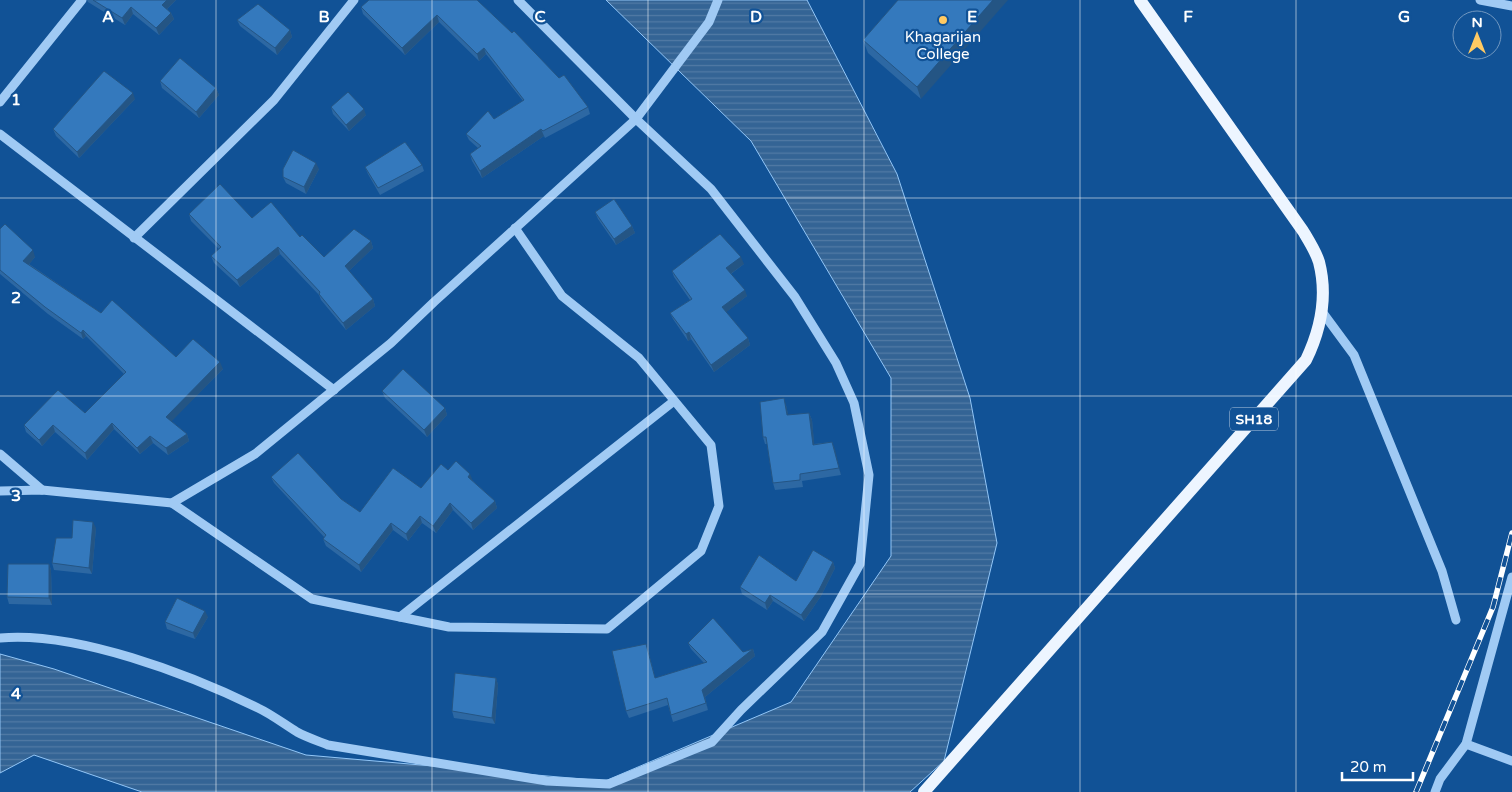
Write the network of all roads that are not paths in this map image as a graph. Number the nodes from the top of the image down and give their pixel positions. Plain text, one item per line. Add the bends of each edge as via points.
1 (82, 0) edge
2 (354, 0) edge
3 (518, 0) edge
4 (718, 0) edge
5 (1140, 0) edge
6 (1480, 0) edge
7 (1512, 6) edge
8 (0, 102) edge
9 (636, 119) junction
10 (0, 134) edge
11 (515, 228) junction
12 (134, 238) junction
13 (1323, 313) junction
14 (334, 390) junction
15 (674, 401) junction
16 (0, 454) edge
17 (42, 490) junction
18 (0, 491) edge
19 (172, 503) junction
20 (1512, 577) edge
21 (400, 617) junction
22 (1456, 620) dead end
23 (0, 638) edge
24 (1466, 744) junction
25 (1512, 761) edge
26 (924, 792) edge
27 (1435, 792) edge

1 - 8 street
2 - 12 street via 274,100
3 - 9 street
4 - 9 street via 709,22
5 - 13 main road, SH18 via 1304,231 1319,261
6 - 7 street
9 - 11 street
9 - 23 street via 711,189 795,297 836,363 854,403 869,475 860,564 822,632 712,742 609,784 547,781 328,745 298,733 259,708 164,668 78,643 16,636
10 - 12 street
11 - 14 street via 391,343
11 - 15 street via 562,296 639,358
12 - 14 street
13 - 22 street via 1354,355 1442,571
13 - 26 main road, SH18 via 1306,360
14 - 19 street via 255,454
15 - 21 street
15 - 21 street via 711,445 719,506 701,551 607,629 449,627
16 - 17 street
17 - 18 street
17 - 19 street
19 - 21 street via 312,599
20 - 24 street
24 - 25 street
24 - 27 street via 1440,779

